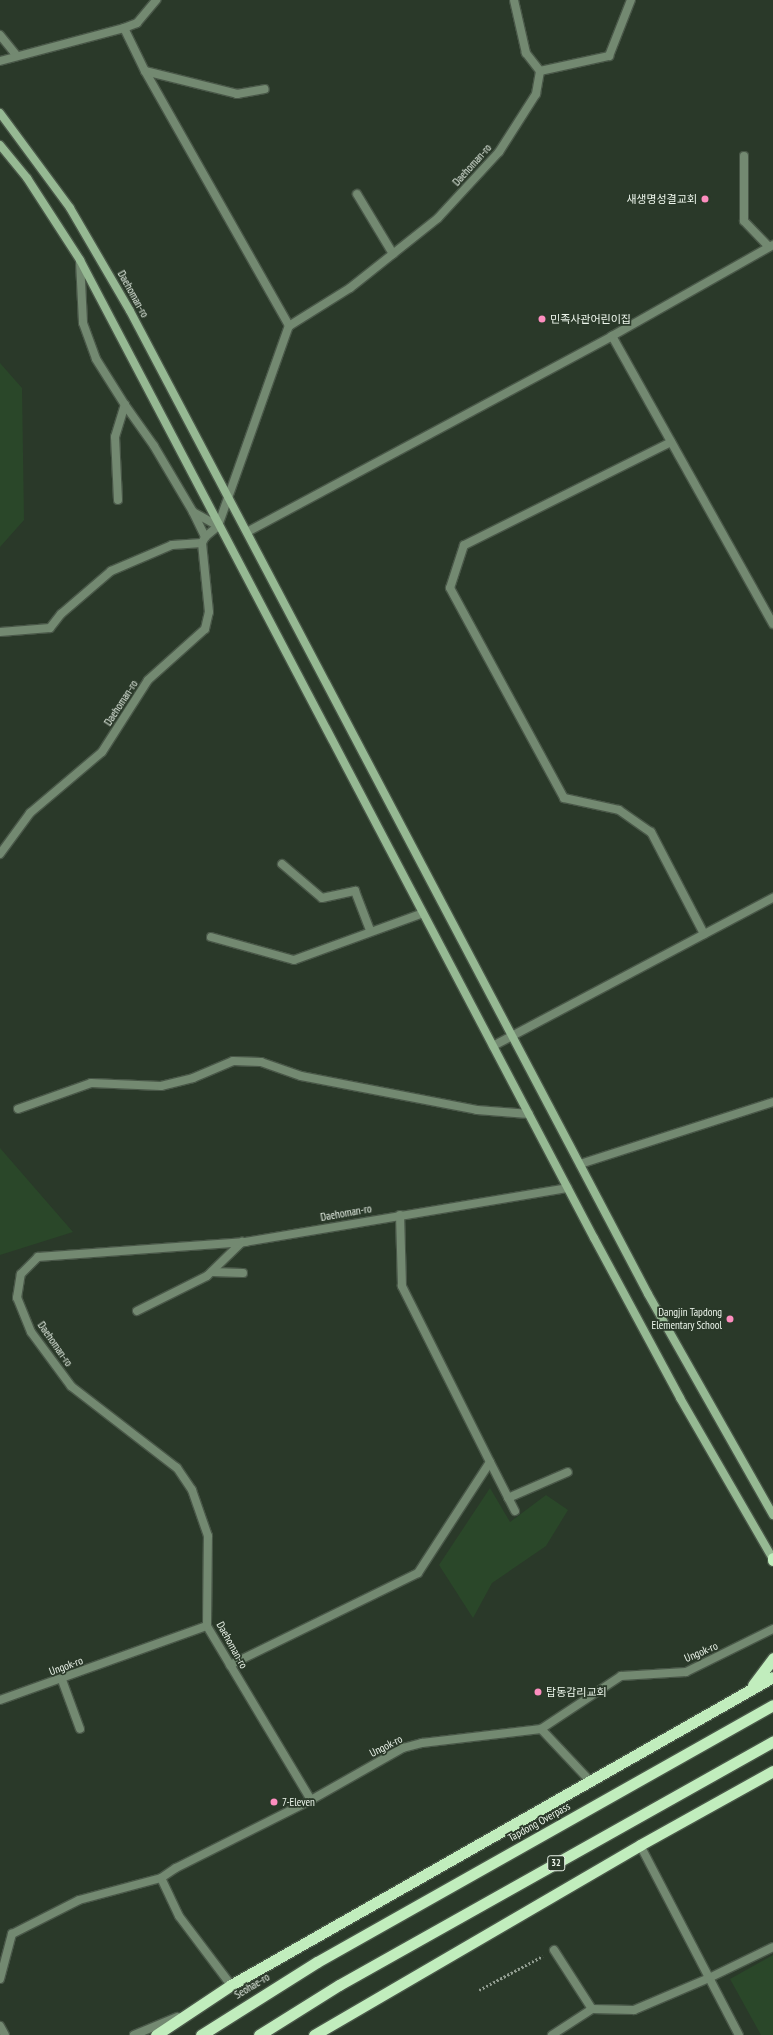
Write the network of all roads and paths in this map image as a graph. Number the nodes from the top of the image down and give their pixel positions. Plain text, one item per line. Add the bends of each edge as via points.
1 (156, 0) edge
2 (514, 0) edge
3 (631, 0) edge
4 (124, 28) junction
5 (0, 35) edge
6 (18, 56) junction
7 (0, 61) edge
8 (145, 71) junction
9 (540, 71) junction
10 (265, 89) dead end
11 (0, 113) edge
12 (0, 145) edge
13 (744, 156) dead end
14 (357, 194) dead end
15 (771, 246) edge
16 (393, 254) junction
17 (80, 260) junction
18 (289, 326) junction
19 (612, 336) junction
20 (125, 405) junction
21 (671, 442) junction
22 (229, 498) junction
23 (118, 500) dead end
24 (193, 512) junction
25 (218, 526) junction
26 (247, 532) junction
27 (203, 540) junction
28 (773, 624) edge
29 (0, 632) edge
30 (0, 854) edge
31 (282, 864) dead end
32 (773, 898) edge
33 (423, 913) junction
34 (370, 930) junction
35 (704, 934) junction
36 (211, 937) dead end
37 (512, 1036) junction
38 (493, 1046) junction
39 (773, 1102) edge
40 (18, 1109) dead end
41 (529, 1114) junction
42 (580, 1164) junction
43 (568, 1188) junction
44 (400, 1215) junction
45 (242, 1242) junction
46 (212, 1272) junction
47 (243, 1273) dead end
48 (137, 1311) dead end
49 (490, 1462) junction
50 (568, 1472) dead end
51 (508, 1498) junction
52 (515, 1511) dead end
53 (773, 1515) edge
54 (773, 1559) edge
55 (207, 1626) junction
56 (773, 1629) edge
57 (773, 1658) edge
58 (230, 1665) junction
59 (773, 1678) edge
60 (62, 1680) junction
61 (0, 1700) edge
62 (732, 1702) junction
63 (773, 1705) edge
64 (541, 1729) junction
65 (80, 1730) dead end
66 (773, 1741) edge
67 (773, 1771) edge
68 (590, 1781) junction
69 (311, 1800) junction
70 (640, 1845) junction
71 (161, 1878) junction
72 (773, 1947) edge
73 (554, 1950) joint
74 (317, 1962) joint
75 (709, 1978) junction
76 (0, 1979) edge
77 (231, 1985) junction
78 (479, 1990) dead end
79 (196, 2008) junction
80 (592, 2009) junction
81 (0, 2026) edge
82 (5, 2035) edge
83 (134, 2035) edge
84 (156, 2035) edge
85 (201, 2035) edge
86 (259, 2035) edge
87 (314, 2035) edge
88 (552, 2035) edge
89 (739, 2035) edge

1 - 4 street via 137,23
2 - 9 street via 526,53
3 - 9 street via 609,56
4 - 6 street
4 - 8 street
5 - 6 street
6 - 7 street
8 - 10 street via 237,94
8 - 18 street
9 - 16 street, Daehoman-ro via 536,94 499,152 438,218
11 - 22 main road, Daehoman-ro via 70,208 130,311
12 - 17 main road via 27,178
13 - 15 street via 744,221
14 - 16 street
15 - 19 street
16 - 18 street, Daehoman-ro via 350,288
17 - 20 street via 83,323 96,359
17 - 25 main road
18 - 22 street
19 - 21 street
19 - 26 street
20 - 23 street via 115,437
20 - 24 street via 154,446
21 - 28 street
21 - 35 street via 464,545 450,588 564,798 619,810 651,832
22 - 25 street
22 - 26 main road, Daehoman-ro
24 - 25 street
24 - 27 street, Daehoman-ro
25 - 27 street
25 - 33 main road
26 - 37 main road, Daehoman-ro
27 - 29 street via 172,545 111,571 61,614 50,628
27 - 30 street, Daehoman-ro via 209,612 206,629 148,680 102,752 30,813
31 - 34 street via 322,898 355,890
32 - 35 street
33 - 34 street
33 - 38 main road
34 - 36 street via 294,960
35 - 37 street
37 - 38 street
37 - 42 main road, Daehoman-ro
38 - 41 main road
39 - 42 street
40 - 41 street via 91,1083 161,1086 192,1078 233,1061 261,1062 301,1076 476,1110
41 - 43 main road
42 - 53 main road, Daehoman-ro via 648,1294
43 - 44 street, Daehoman-ro
43 - 54 main road via 680,1398
44 - 45 street, Daehoman-ro
44 - 49 street via 402,1286
45 - 46 street
45 - 55 street, Daehoman-ro via 38,1257 21,1274 17,1298 31,1332 71,1386 177,1468 192,1490 208,1536
46 - 47 street
46 - 48 street
49 - 51 street
49 - 58 street via 418,1573
50 - 51 street
51 - 52 street
55 - 58 street, Daehoman-ro
55 - 60 street, Ungok-ro
56 - 64 street, Ungok-ro via 686,1672 621,1676
57 - 62 highway via 761,1677
58 - 69 street, Daehoman-ro
59 - 62 highway
60 - 61 street, Ungok-ro
60 - 65 street
62 - 68 highway
63 - 74 highway, Tapdong Overpass
64 - 68 street
64 - 69 street, Ungok-ro via 422,1743 403,1748
66 - 86 highway, 32 via 339,1985
67 - 70 highway
68 - 77 highway
69 - 71 street, Ungok-ro
70 - 75 street
70 - 87 highway
71 - 76 street, Ungok-ro via 79,1900 12,1934
71 - 77 street via 179,1916
72 - 75 street
73 - 78 path
73 - 80 street
74 - 85 highway, Seohae-ro
75 - 80 street via 634,2010
75 - 89 street
77 - 79 highway
79 - 83 street
79 - 84 highway
80 - 88 street
81 - 82 street

